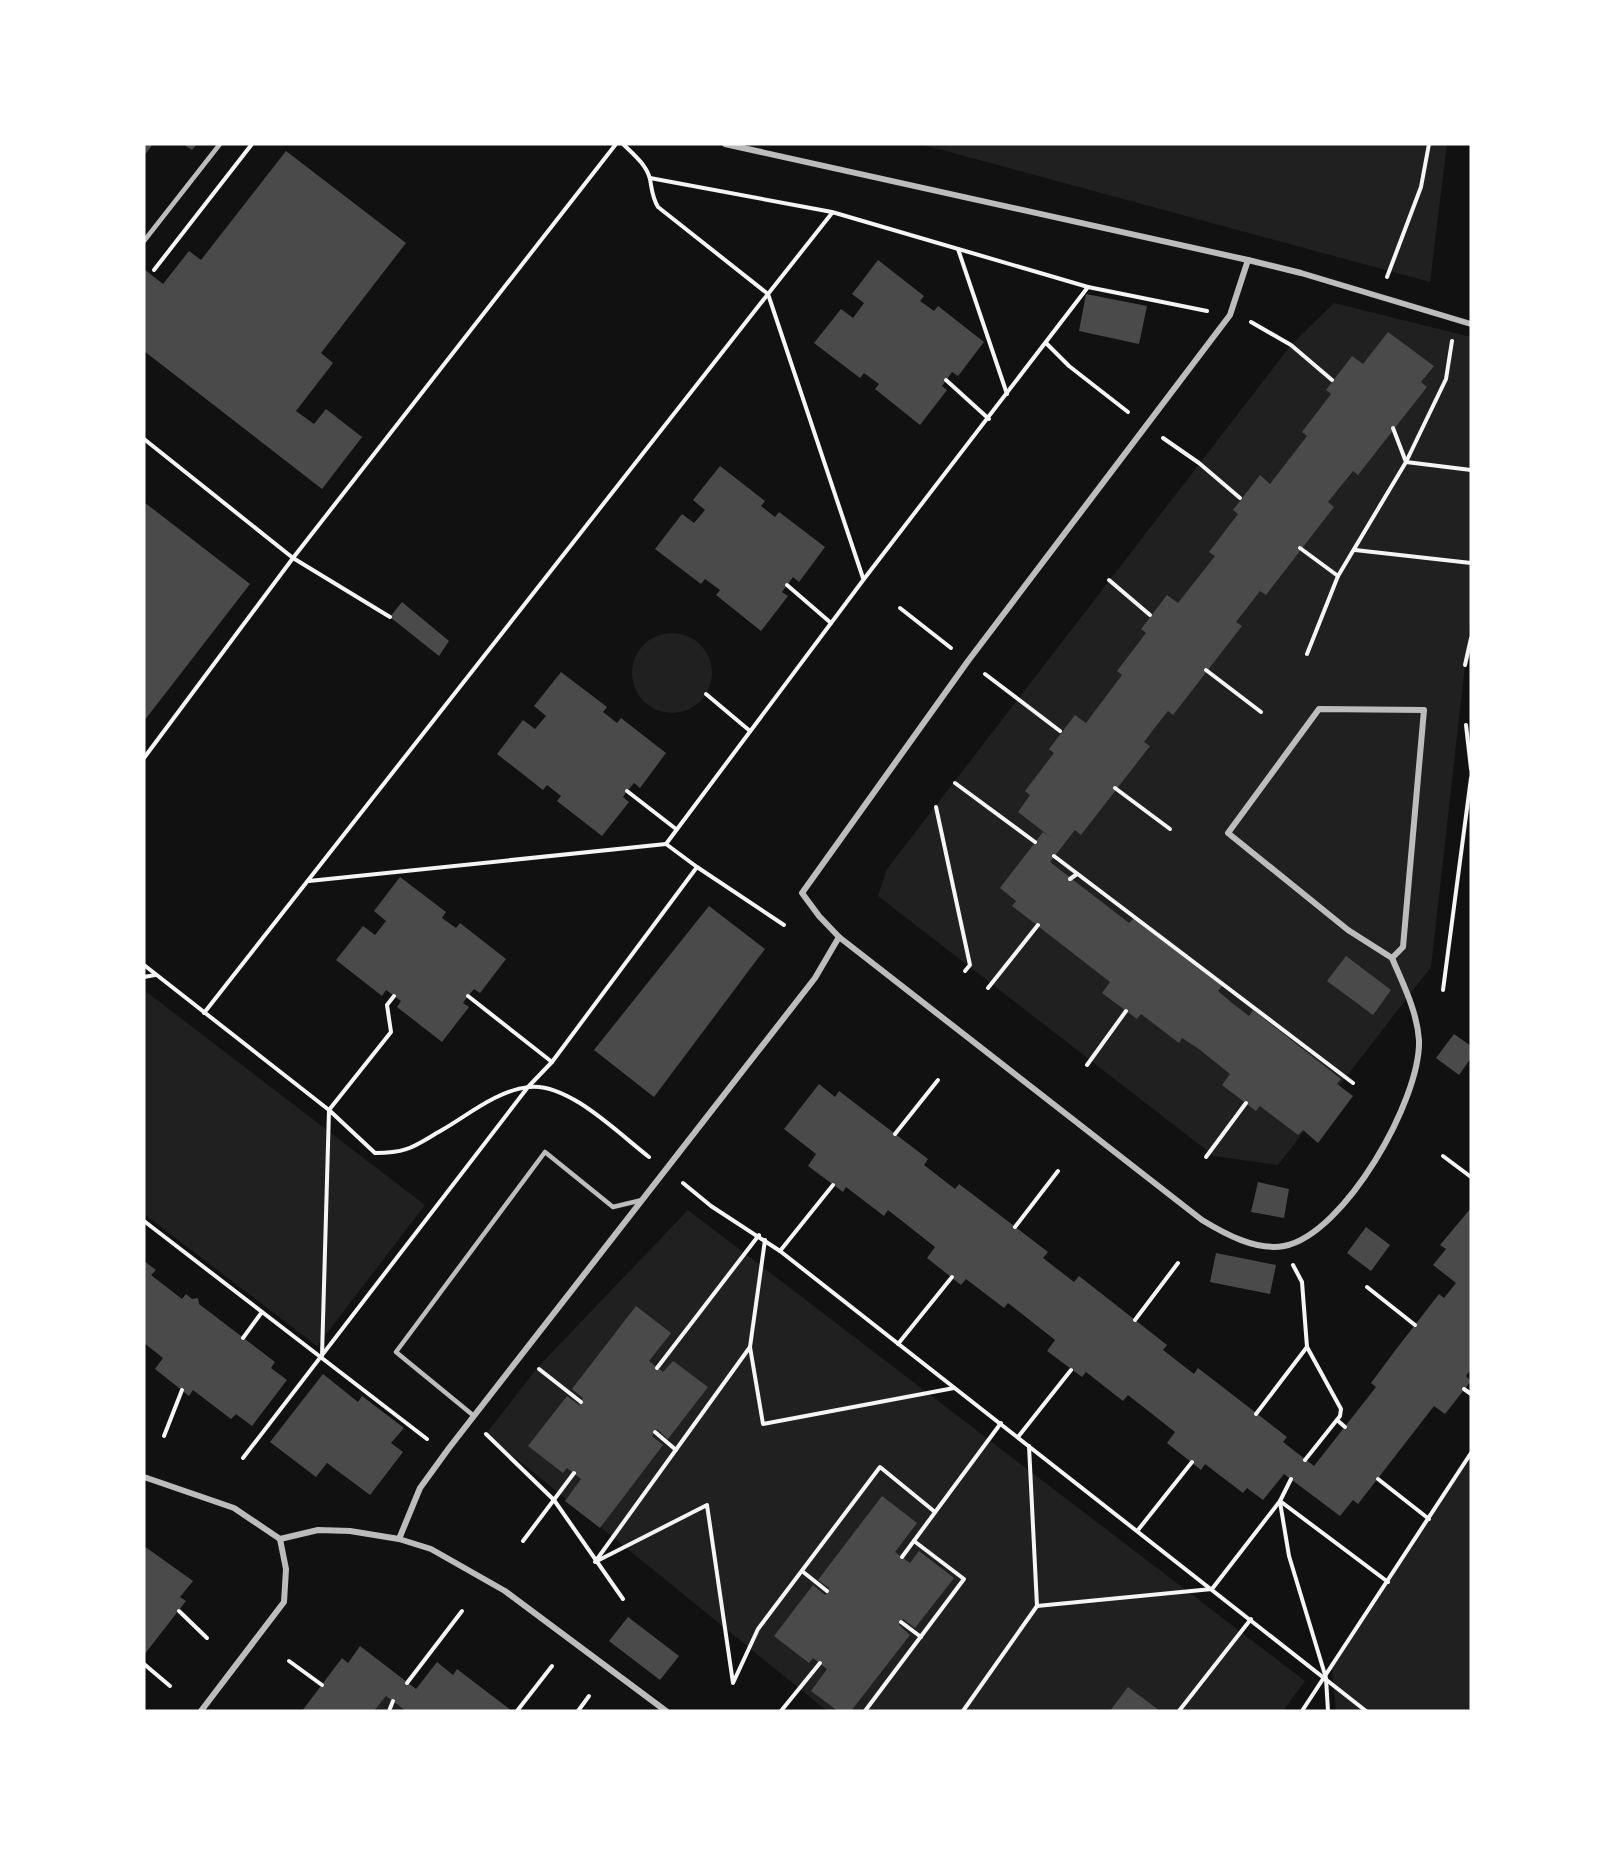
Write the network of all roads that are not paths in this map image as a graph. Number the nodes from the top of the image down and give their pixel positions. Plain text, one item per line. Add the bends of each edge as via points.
1 (219, 144) edge
2 (725, 144) edge
3 (144, 241) edge
4 (1248, 260) junction
5 (1471, 324) edge
6 (839, 937) junction
7 (1392, 958) junction
8 (642, 1200) junction
9 (474, 1416) junction
10 (144, 1477) edge
11 (280, 1539) junction
12 (399, 1539) junction
13 (201, 1711) edge
14 (666, 1711) edge

1 - 3 lane
2 - 4 street
4 - 5 street
4 - 6 street via 1230,315 968,661 802,893
6 - 7 street via 1202,1220 1240,1240 1284,1246 1327,1220 1352,1193 1380,1154 1402,1111 1414,1078 1419,1041 1414,1010
6 - 8 street via 815,978
7 - 7 street via 1403,947 1424,710 1319,709 1228,833 1348,930
8 - 9 street
8 - 9 lane via 613,1207 545,1152 396,1352
9 - 12 street via 420,1488
10 - 11 street via 234,1508
11 - 12 street via 329,1530
11 - 13 street via 286,1569 284,1602
12 - 14 street via 431,1549 505,1592

